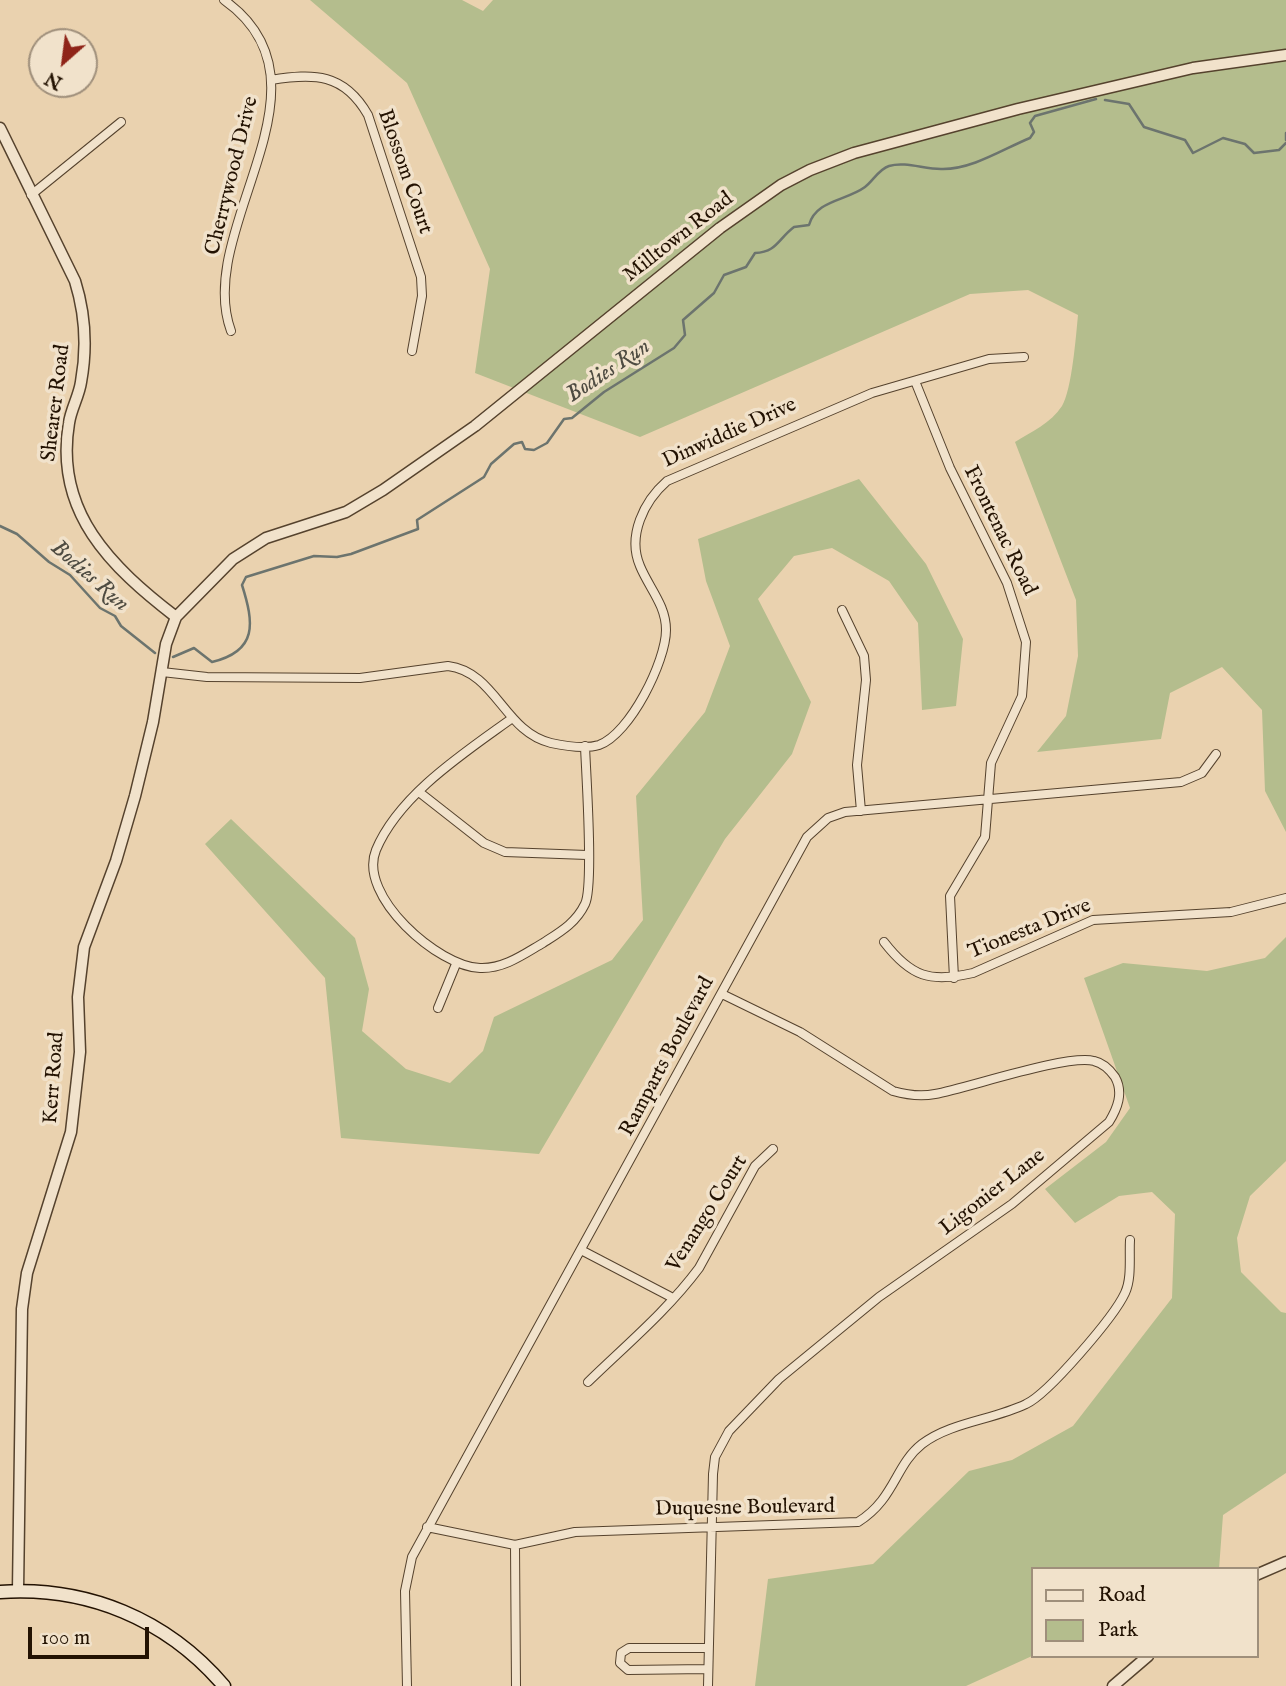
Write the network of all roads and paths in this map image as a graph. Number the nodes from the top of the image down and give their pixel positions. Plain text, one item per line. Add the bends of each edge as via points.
1 (224, 0) edge
2 (1286, 55) edge
3 (271, 80) junction
4 (121, 122) dead end
5 (0, 128) edge
6 (31, 195) junction
7 (231, 331) dead end
8 (412, 351) dead end
9 (1024, 357) dead end
10 (915, 381) junction
11 (842, 610) dead end
12 (176, 617) junction
13 (162, 672) junction
14 (511, 719) junction
15 (585, 746) junction
16 (1216, 754) dead end
17 (419, 792) junction
18 (986, 799) junction
19 (861, 811) junction
20 (587, 855) junction
21 (1286, 898) edge
22 (884, 942) dead end
23 (456, 964) junction
24 (954, 978) junction
25 (722, 993) junction
26 (438, 1008) dead end
27 (773, 1149) dead end
28 (1129, 1240) dead end
29 (581, 1250) junction
30 (673, 1298) junction
31 (588, 1382) dead end
32 (428, 1527) junction
33 (712, 1529) junction
34 (515, 1545) junction
35 (1286, 1562) edge
36 (1258, 1574) edge
37 (18, 1590) junction
38 (0, 1592) edge
39 (707, 1648) junction
40 (1146, 1658) edge
41 (707, 1669) junction
42 (224, 1686) edge
43 (407, 1686) edge
44 (516, 1686) edge
45 (708, 1686) edge
46 (1113, 1686) edge

1 - 3 street, Cherrywood Drive via 258,40
2 - 12 street, Milltown Road via 1193,68 1018,109 854,153 795,177 720,228 475,426 346,512 266,538 233,559
3 - 7 street, Cherrywood Drive via 268,122 225,289 224,312
3 - 8 street, Blossom Court via 306,75 336,82 358,99 368,115 421,277
4 - 6 street
5 - 6 street, Shearer Road
6 - 12 street, Shearer Road via 82,302 81,384 67,439 68,475 77,511 124,574
9 - 10 street, Dinwiddie Drive via 989,359
10 - 15 street, Dinwiddie Drive via 825,410 667,481 653,492 638,525 636,543 639,565 662,607 665,646 619,733 597,746
10 - 18 street, Frontenac Road via 950,468 1007,583 1026,642 1022,696 990,763
11 - 19 street via 864,656 866,680 857,765
12 - 13 street, Kerr Road
13 - 14 street, Dinwiddie Drive via 239,678 359,678 459,667 486,685
13 - 37 street, Kerr Road via 135,796 84,947 71,1132 27,1273 22,1309
14 - 15 street, Dinwiddie Drive via 550,743
14 - 17 street
15 - 20 street
16 - 18 street, Ramparts Boulevard via 1202,773 1181,782
17 - 20 street via 484,843 505,852
17 - 23 street via 374,853 374,881 389,907 431,948
18 - 19 street, Ramparts Boulevard
18 - 24 street, Frontenac Road via 985,837 950,896
19 - 25 street, Ramparts Boulevard via 828,818 807,837
20 - 23 street via 589,896 565,930 505,964 478,968
21 - 24 street, Tionesta Drive via 1231,912 1093,920
22 - 24 street, Tionesta Drive via 901,964 923,976
23 - 26 street
25 - 29 street, Ramparts Boulevard
25 - 33 street, Ligonier Lane via 800,1032 900,1093 936,1094 1091,1060 1102,1064 1117,1081 1119,1105 1109,1122 1012,1204 849,1321 744,1415 715,1457
27 - 30 street, Venango Court via 755,1166 699,1268
28 - 33 street, Duquesne Boulevard via 1126,1292 1042,1395 920,1446 884,1501 867,1517 845,1525
29 - 30 street, Venango Court
29 - 32 street, Ramparts Boulevard
30 - 31 street, Venango Court
32 - 34 street, Duquesne Boulevard
32 - 43 street, Ramparts Boulevard via 408,1571
33 - 34 street, Duquesne Boulevard via 575,1532
33 - 39 street, Ligonier Lane
34 - 44 street
35 - 36 street
37 - 38 main road
37 - 42 main road via 62,1593 134,1615 181,1644
39 - 41 street, Ligonier Lane
39 - 41 street via 629,1648 623,1649 620,1657 622,1667 628,1670
40 - 46 street
41 - 45 street, Ligonier Lane

